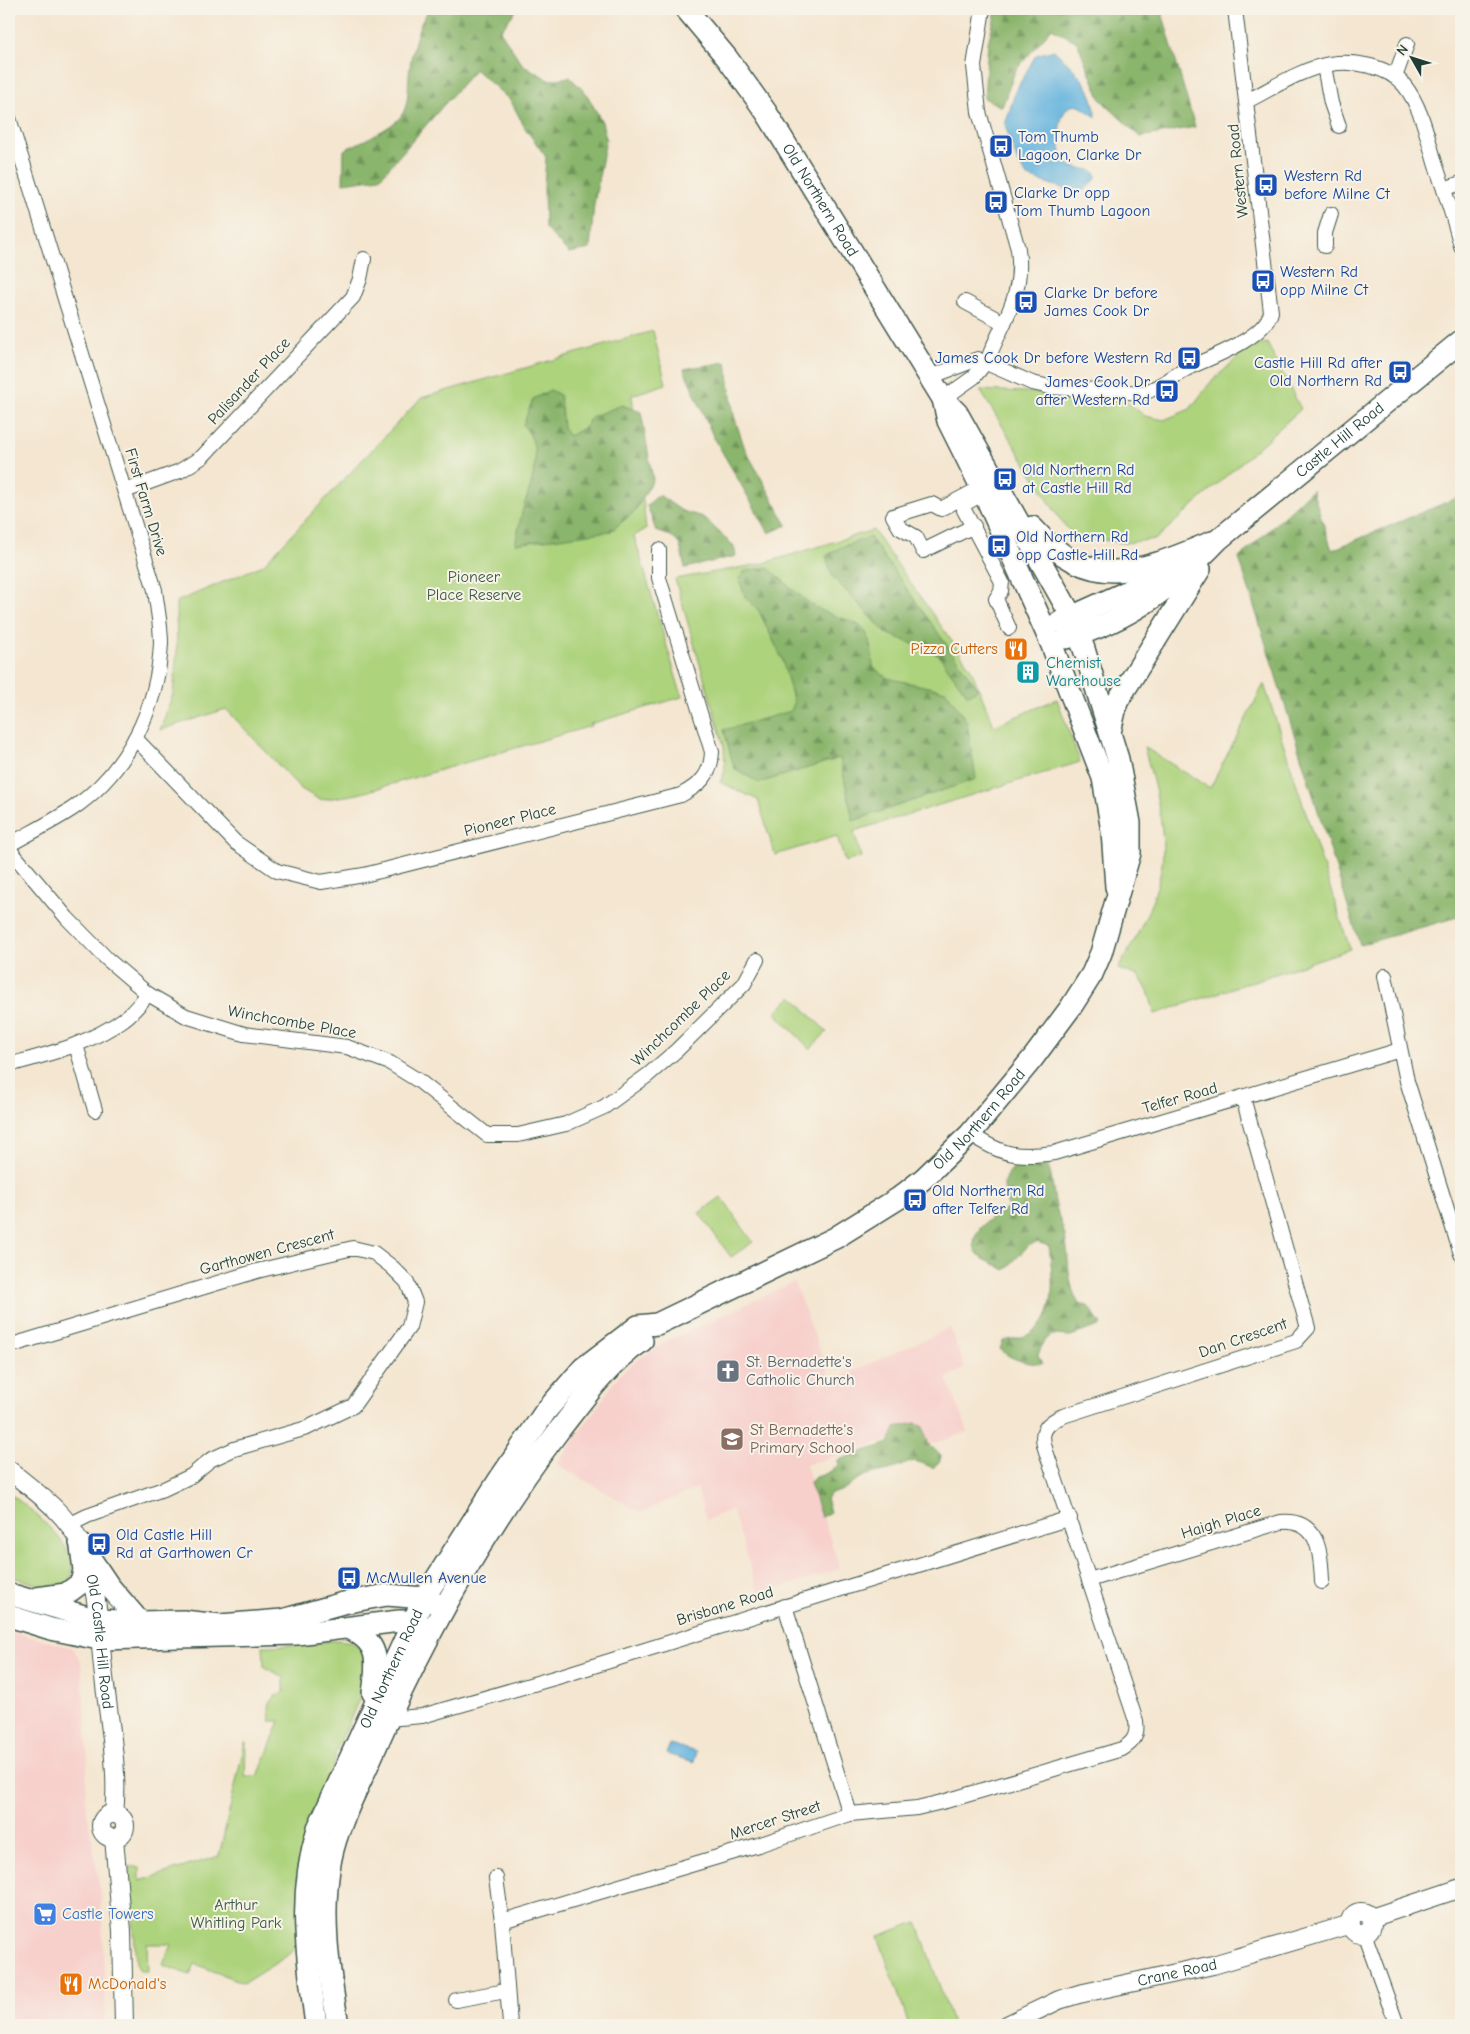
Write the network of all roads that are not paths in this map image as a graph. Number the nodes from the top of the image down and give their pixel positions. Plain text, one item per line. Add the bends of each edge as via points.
1 (686, 9) edge
2 (983, 9) edge
3 (1236, 9) edge
4 (1407, 44) dead end
5 (1324, 66) junction
6 (1395, 77) junction
7 (1247, 101) junction
8 (9, 118) edge
9 (1339, 126) dead end
10 (1461, 183) edge
11 (1444, 189) junction
12 (1331, 214) dead end
13 (1460, 239) edge
14 (1325, 246) dead end
15 (364, 259) dead end
16 (965, 302) dead end
17 (1004, 323) junction
18 (1461, 341) edge
19 (985, 361) junction
20 (930, 377) junction
21 (943, 400) junction
22 (983, 490) junction
23 (125, 491) junction
24 (1007, 500) junction
25 (974, 526) junction
26 (1219, 539) junction
27 (658, 550) dead end
28 (1075, 626) junction
29 (1009, 628) dead end
30 (1048, 636) junction
31 (1110, 732) junction
32 (135, 738) junction
33 (9, 844) edge
34 (9, 849) edge
35 (1117, 896) junction
36 (757, 960) dead end
37 (1385, 976) dead end
38 (148, 994) junction
39 (76, 1045) junction
40 (1400, 1050) junction
41 (9, 1065) edge
42 (1243, 1098) junction
43 (95, 1110) dead end
44 (970, 1134) junction
45 (1461, 1254) edge
46 (657, 1324) junction
47 (9, 1346) edge
48 (9, 1470) edge
49 (1070, 1518) junction
50 (69, 1525) junction
51 (80, 1544) junction
52 (1089, 1580) junction
53 (1322, 1582) dead end
54 (18, 1597) edge
55 (424, 1598) junction
56 (785, 1606) junction
57 (444, 1608) junction
58 (9, 1616) edge
59 (140, 1622) junction
60 (422, 1626) junction
61 (347, 1628) junction
62 (99, 1629) junction
63 (378, 1718) junction
64 (850, 1814) junction
65 (496, 1878) dead end
66 (1461, 1888) edge
67 (502, 1921) junction
68 (1362, 1925) junction
69 (321, 1985) junction
70 (506, 1991) junction
71 (456, 2000) dead end
72 (124, 2025) edge
73 (316, 2025) edge
74 (338, 2025) edge
75 (510, 2025) edge
76 (1007, 2025) edge
77 (1398, 2025) edge

1 - 20 main road, Old Northern Road via 766,112
2 - 17 street via 974,66 979,112 1021,269
3 - 7 street, Western Road
4 - 6 street
5 - 6 street via 1352,62
5 - 7 street via 1311,69
5 - 9 street
6 - 11 street via 1408,91 1421,117
7 - 19 street, Western Road via 1271,312 1263,327 1213,359 1192,366 1143,393 1050,387 1032,383
8 - 23 street, First Farm Drive
10 - 11 street
11 - 13 street
12 - 14 street
15 - 23 street, Palisander Place via 353,297 202,457 180,471
16 - 17 street
17 - 19 street
18 - 26 main road, Castle Hill Road
19 - 20 street
19 - 21 street via 974,377
20 - 21 main road, Old Northern Road
21 - 22 main road, Old Northern Road via 948,421
21 - 24 main road, Old Northern Road via 957,413
22 - 25 street via 964,504
22 - 25 street via 941,509 932,504 893,516 900,528 916,537 923,551
22 - 30 main road, Old Northern Road
23 - 32 street, First Farm Drive via 155,590 160,630 156,682 145,719
24 - 26 main road via 1052,548 1096,570 1125,571 1157,564
24 - 28 main road, Old Northern Road
25 - 29 street via 1002,582 996,599
26 - 28 main road, Castle Hill Road
26 - 31 main road via 1117,702
27 - 32 street, Pioneer Place via 659,578 712,752 707,776 698,786 681,795 364,875 321,882 277,871 234,842
28 - 30 main road, Castle Hill Road
28 - 31 main road, Old Northern Road
30 - 35 main road, Old Northern Road via 1102,778 1112,830
31 - 35 main road, Old Northern Road via 1130,823 1130,852
32 - 33 street, First Farm Drive via 105,781 73,808
34 - 38 street, Winchcombe Place via 67,918 107,959
35 - 44 main road, Old Northern Road via 1101,953 1087,984 1033,1058
36 - 38 street, Winchcombe Place via 744,984 677,1050 641,1080 604,1107 566,1124 518,1135 487,1135 419,1081 390,1063 347,1047 244,1034 186,1016
37 - 40 street
38 - 39 street via 126,1018
39 - 41 street
39 - 43 street
40 - 42 street, Telfer Road
40 - 45 street
42 - 44 street, Telfer Road via 1054,1153 1031,1156 994,1150
42 - 49 street, Dan Crescent via 1308,1328 1296,1341 1063,1416 1046,1426 1044,1444
44 - 46 main road, Old Northern Road via 923,1180 867,1220 804,1254
46 - 55 main road, Old Northern Road via 638,1326 583,1368 564,1388 504,1472
46 - 57 main road, Old Northern Road via 608,1368 530,1469 496,1518
47 - 50 street, Garthowen Crescent via 257,1271 353,1248 374,1253 392,1267 407,1282 415,1302 409,1326 353,1406 307,1428 234,1449 210,1460 175,1484
48 - 50 street, Old Castle Hill Road
49 - 52 street
49 - 56 street, Brisbane Road
50 - 51 street, Old Castle Hill Road
51 - 54 main road via 84,1570 81,1583 66,1594
51 - 59 main road via 109,1586
51 - 62 street, Old Castle Hill Road via 92,1583
52 - 53 street, Haigh Place via 1281,1522 1294,1521 1304,1525 1317,1543
52 - 64 street via 1136,1721 1135,1738 1130,1744 939,1803
54 - 62 main road
55 - 57 main road
55 - 59 main road via 387,1596 262,1623
55 - 60 main road, Old Northern Road
56 - 63 street, Brisbane Road via 422,1716
56 - 64 street
57 - 60 main road, Old Northern Road
58 - 62 main road via 51,1629
59 - 62 main road
60 - 61 main road via 399,1620
60 - 63 main road, Old Northern Road
61 - 62 main road via 296,1634
61 - 63 main road via 367,1639 374,1651
62 - 72 street, Old Castle Hill Road via 113,1756 114,1814 121,1816 125,1823 124,1831 114,1838 122,1931
63 - 69 main road, Old Northern Road via 332,1856 327,1885
63 - 69 main road, Old Northern Road via 330,1798 309,1858 304,1918 307,1947
64 - 67 street, Mercer Street via 758,1845
65 - 67 street
66 - 68 street, Crane Road
67 - 70 street
68 - 76 street, Crane Road via 1213,1965 1065,1998
68 - 77 street
69 - 73 main road
69 - 74 main road
70 - 71 street
70 - 75 street

